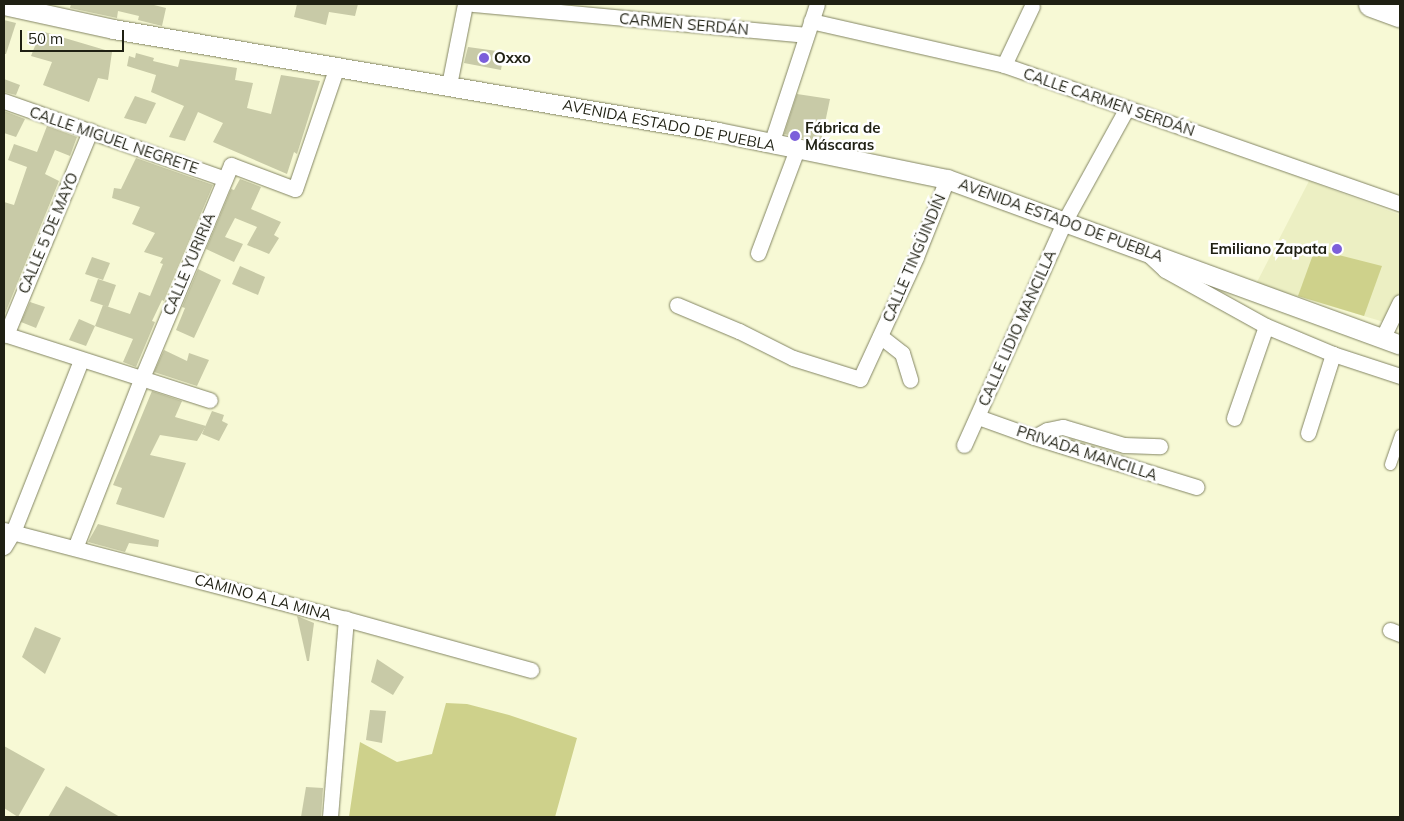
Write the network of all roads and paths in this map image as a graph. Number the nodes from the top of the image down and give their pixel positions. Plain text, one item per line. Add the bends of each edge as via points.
1 (465, 4) edge
2 (473, 4) edge
3 (817, 4) edge
4 (1372, 4) edge
5 (4, 5) edge
6 (1032, 6) dead end
7 (1400, 14) edge
8 (809, 28) junction
9 (1004, 65) junction
10 (337, 66) junction
11 (449, 85) junction
12 (4, 101) edge
13 (1127, 108) junction
14 (90, 131) junction
15 (771, 144) junction
16 (797, 149) junction
17 (224, 179) junction
18 (947, 179) junction
19 (1400, 204) edge
20 (1064, 222) junction
21 (1145, 250) junction
22 (758, 254) dead end
23 (1400, 302) edge
24 (677, 305) dead end
25 (1266, 326) junction
26 (5, 334) edge
27 (880, 336) junction
28 (1382, 339) junction
29 (1400, 345) edge
30 (1333, 354) junction
31 (81, 360) junction
32 (1400, 376) edge
33 (141, 380) junction
34 (910, 380) dead end
35 (210, 400) dead end
36 (978, 417) junction
37 (1234, 418) dead end
38 (1308, 433) dead end
39 (1400, 434) edge
40 (1034, 437) junction
41 (964, 445) dead end
42 (1160, 446) dead end
43 (1390, 464) dead end
44 (1197, 487) dead end
45 (8, 531) edge
46 (4, 547) edge
47 (74, 548) junction
48 (346, 619) junction
49 (531, 670) dead end
50 (330, 817) edge

1 - 11 street
2 - 8 street, CARMEN SERDÁN
3 - 8 street
4 - 7 highway
5 - 10 street, AVENIDA ESTADO DE PUEBLA via 113,28
6 - 9 street
8 - 9 street, CALLE CARMEN SERDÁN
8 - 15 street
9 - 13 street, CALLE CARMEN SERDÁN
10 - 11 street, AVENIDA ESTADO DE PUEBLA
10 - 17 street via 295,189 231,165
11 - 15 street, AVENIDA ESTADO DE PUEBLA
12 - 14 street, CALLE MIGUEL NEGRETE
13 - 19 street, CALLE CARMEN SERDÁN
13 - 20 street, CALLE LIDIO MANCILLA
14 - 17 street, CALLE MIGUEL NEGRETE
14 - 26 street, CALLE 5 DE MAYO
15 - 16 street, AVENIDA ESTADO DE PUEBLA
16 - 18 street, AVENIDA ESTADO DE PUEBLA
16 - 22 street
17 - 33 street, CALLE YURIRIA
18 - 20 street, AVENIDA ESTADO DE PUEBLA
18 - 27 street, CALLE TINGÜINDÍN
20 - 21 street, AVENIDA ESTADO DE PUEBLA
20 - 36 street, CALLE LIDIO MANCILLA
21 - 25 street via 1165,270
21 - 28 street, AVENIDA ESTADO DE PUEBLA
23 - 28 street
24 - 27 street, CALLE TINGÜINDÍN via 793,358 860,379
25 - 30 street
25 - 37 street
26 - 31 street
27 - 34 street, CALLE TINGÜINDÍN via 902,353
28 - 29 street, AVENIDA ESTADO DE PUEBLA
30 - 32 street
30 - 38 street
31 - 33 street
31 - 45 street
33 - 35 street
33 - 47 street, CALLE YURIRIA
36 - 40 street, PRIVADA MANCILLA
36 - 41 street, CALLE LIDIO MANCILLA
39 - 43 street
40 - 42 street via 1063,427 1124,445
40 - 44 street, PRIVADA MANCILLA
45 - 46 street
45 - 47 street, CAMINO A LA MINA
47 - 48 street, CAMINO A LA MINA
48 - 49 street
48 - 50 street, CAMINO A LA MINA

